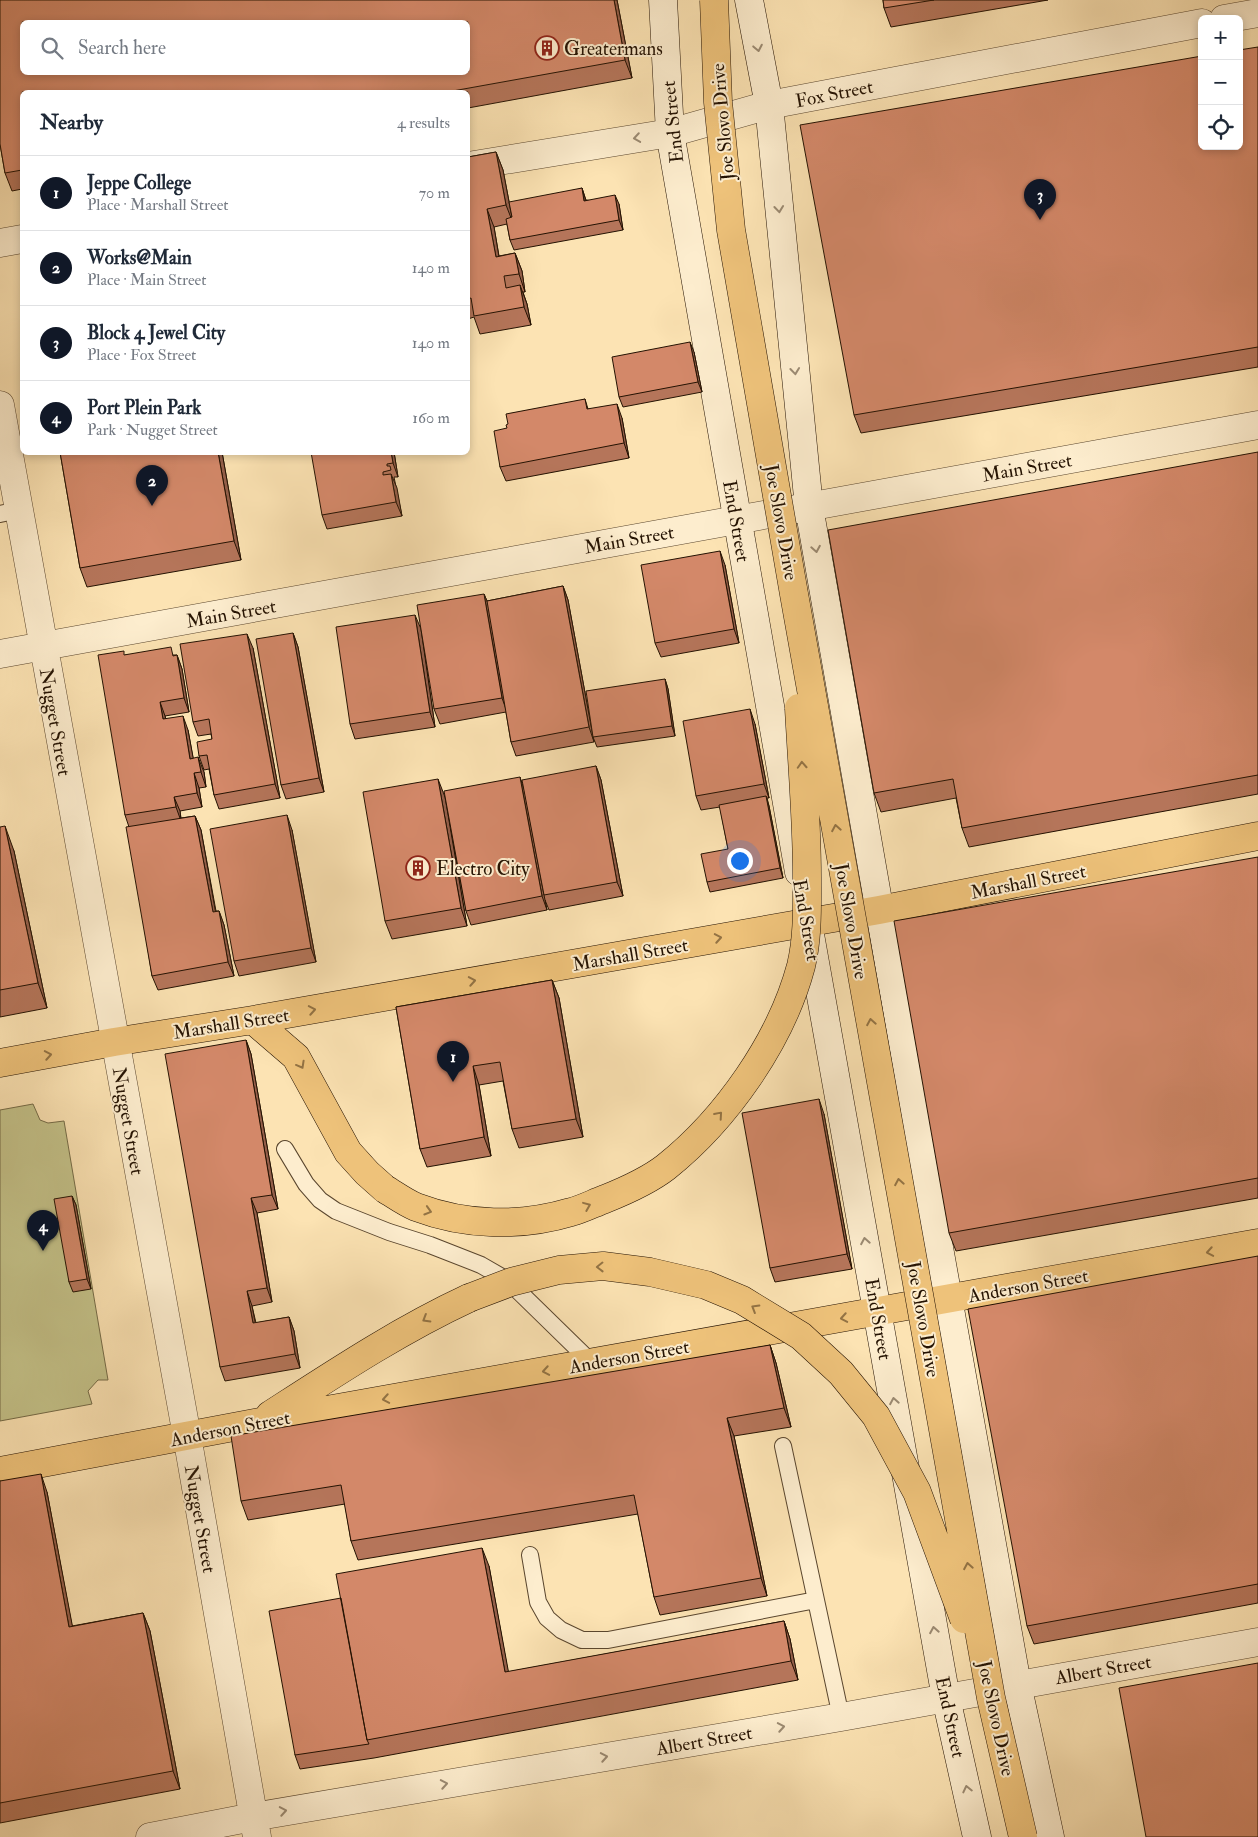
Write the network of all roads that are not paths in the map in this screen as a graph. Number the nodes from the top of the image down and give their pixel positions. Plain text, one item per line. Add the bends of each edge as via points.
1 (663, 0) edge
2 (714, 0) edge
3 (749, 0) edge
4 (1258, 12) edge
5 (1243, 15) edge
6 (1198, 24) edge
7 (769, 105) junction
8 (670, 133) junction
9 (470, 166) edge
10 (20, 239) edge
11 (0, 242) edge
12 (0, 405) edge
13 (1258, 425) edge
14 (809, 507) junction
15 (10, 512) edge
16 (737, 520) junction
17 (794, 594) junction
18 (43, 647) junction
19 (0, 654) edge
20 (1258, 836) edge
21 (879, 910) junction
22 (808, 922) junction
23 (253, 1020) junction
24 (114, 1042) junction
25 (0, 1063) edge
26 (285, 1149) dead end
27 (1258, 1243) edge
28 (949, 1299) junction
29 (878, 1312) junction
30 (592, 1363) junction
31 (260, 1422) junction
32 (186, 1436) junction
33 (783, 1446) dead end
34 (0, 1471) edge
35 (530, 1554) dead end
36 (816, 1600) junction
37 (1258, 1642) edge
38 (1018, 1684) junction
39 (946, 1698) junction
40 (992, 1698) junction
41 (841, 1716) junction
42 (255, 1827) edge
43 (150, 1837) edge
44 (977, 1837) edge
45 (1023, 1837) edge
46 (1050, 1837) edge

1 - 8 street, End Street
2 - 17 main road, Joe Slovo Drive, bridge via 718,102 732,230
3 -> 7 street
4 - 5 street
6 - 7 street, Fox Street
7 - 8 street, Fox Street
7 -> 14 street
8 -> 9 street, Fox Street
8 - 16 street, End Street
10 - 11 street
12 - 15 street, Nugget Street
13 - 14 street, Main Street
14 - 16 street, Main Street
14 -> 21 street
15 - 18 street, Nugget Street
16 - 18 street, Main Street
16 - 22 street, End Street
23 -> 17 main road, bridge via 296,1058 348,1152 385,1189 415,1207 486,1222 527,1222 572,1212 625,1191 664,1168 703,1134 740,1091 770,1041 801,965 807,916 807,852
40 -> 17 main road, Joe Slovo Drive, bridge
18 - 19 street, Main Street
18 - 24 street, Nugget Street
20 - 21 main road, Marshall Street
21 - 22 main road, Marshall Street
21 - 28 street
23 -> 22 main road, Marshall Street
29 -> 22 street, End Street
23 - 24 main road, Marshall Street
25 -> 24 main road, Marshall Street
24 - 32 street, Nugget Street
26 - 30 lane via 320,1200 336,1211 481,1265 507,1280
27 -> 28 main road, Anderson Street
28 - 29 main road, Anderson Street
28 - 38 street
29 -> 30 main road, Anderson Street
39 -> 29 street, End Street
30 -> 31 main road, Anderson Street
31 - 32 main road, Anderson Street
40 -> 31 main road, bridge via 917,1492 876,1416 841,1373 800,1336 742,1300 706,1285 650,1272 603,1266 558,1270 511,1282 435,1314 335,1372
32 - 34 main road, Anderson Street
32 - 42 street, Nugget Street
33 - 36 lane
35 - 36 lane via 538,1602 546,1618 582,1640 608,1640
36 - 41 lane
37 - 38 street, Albert Street
38 - 39 street, Albert Street
38 - 46 street
39 - 41 street, Albert Street
44 -> 39 street, End Street
40 - 45 main road, Joe Slovo Drive, bridge
42 -> 41 street, Albert Street
42 - 43 street, Albert Street

